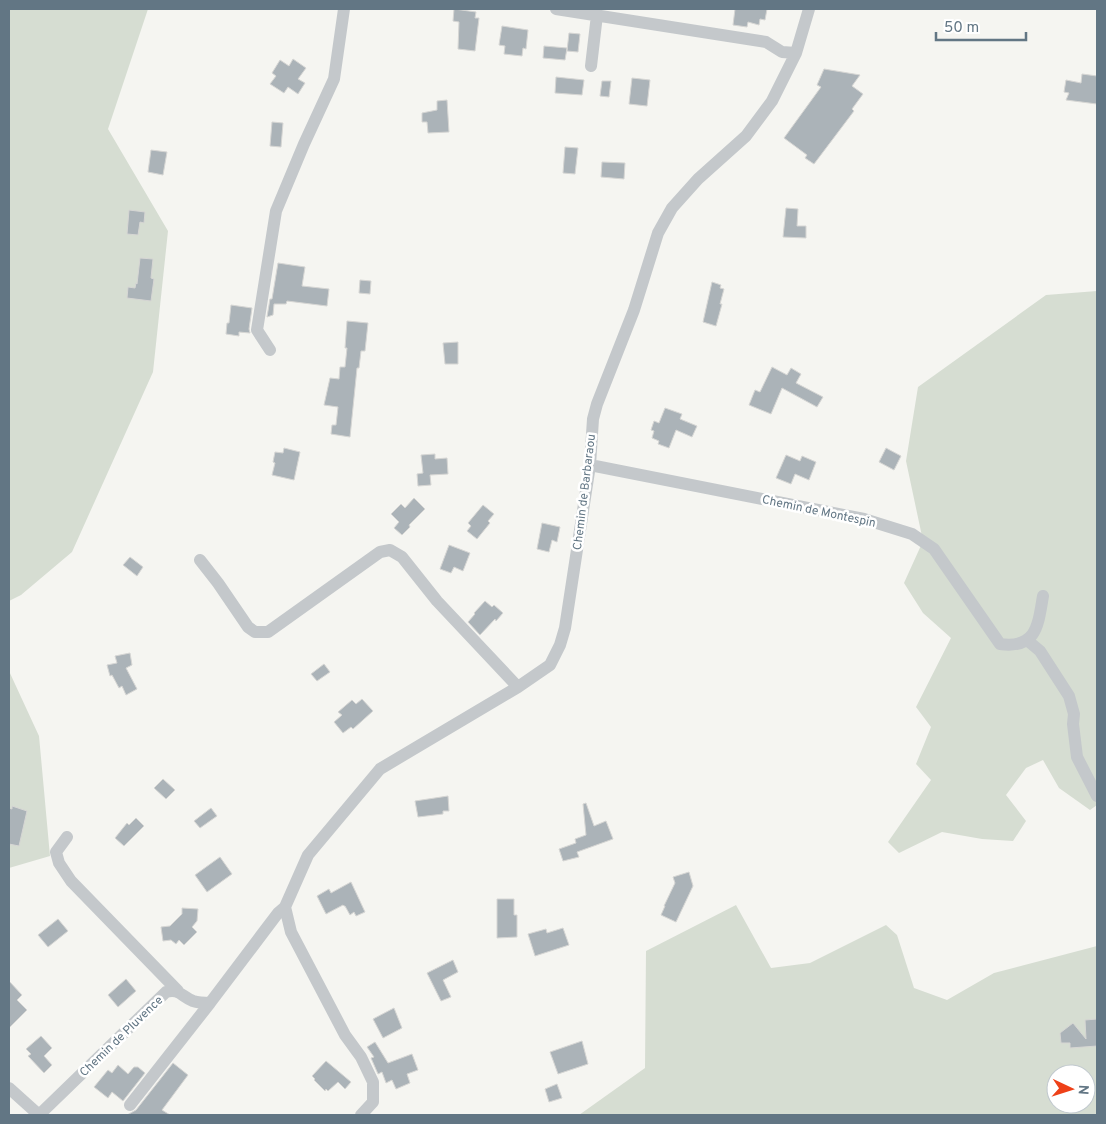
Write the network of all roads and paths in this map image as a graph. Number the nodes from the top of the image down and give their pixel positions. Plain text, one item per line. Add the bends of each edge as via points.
1 (344, 9) edge
2 (556, 9) edge
3 (809, 9) edge
4 (597, 14) junction
5 (796, 53) junction
6 (591, 66) dead end
7 (270, 350) dead end
8 (590, 465) junction
9 (200, 560) dead end
10 (1043, 596) dead end
11 (1027, 640) junction
12 (518, 687) junction
13 (1097, 796) edge
14 (67, 837) dead end
15 (285, 907) junction
16 (178, 991) junction
17 (210, 1003) junction
18 (9, 1088) edge
19 (130, 1105) dead end
20 (39, 1115) edge
21 (361, 1115) edge

1 - 7 street via 334,80 276,211 257,330
2 - 4 street
3 - 5 street, Chemin de Barbaraou
4 - 5 street via 766,42 782,52
4 - 6 street
5 - 8 street, Chemin de Barbaraou via 772,101 746,136 698,179 672,208 658,233 634,310 597,404
8 - 11 street, Chemin de Montespin via 864,518 912,534 934,549 1000,644 1014,646
8 - 12 street, Chemin de Barbaraou via 560,645 550,665
9 - 12 street via 248,627 261,633 268,632 380,552 390,550 402,557 437,601
10 - 11 street via 1037,630
11 - 13 street via 1040,651 1069,696 1074,714 1077,756
12 - 15 street, Chemin de Barbaraou via 380,769 308,855
14 - 16 street via 56,852 71,881
15 - 17 street
15 - 21 street via 291,932 373,1082 373,1102
16 - 17 street, Chemin de Pluvence via 190,1000
16 - 20 street, Chemin de Pluvence via 166,992
17 - 19 street
18 - 20 street

